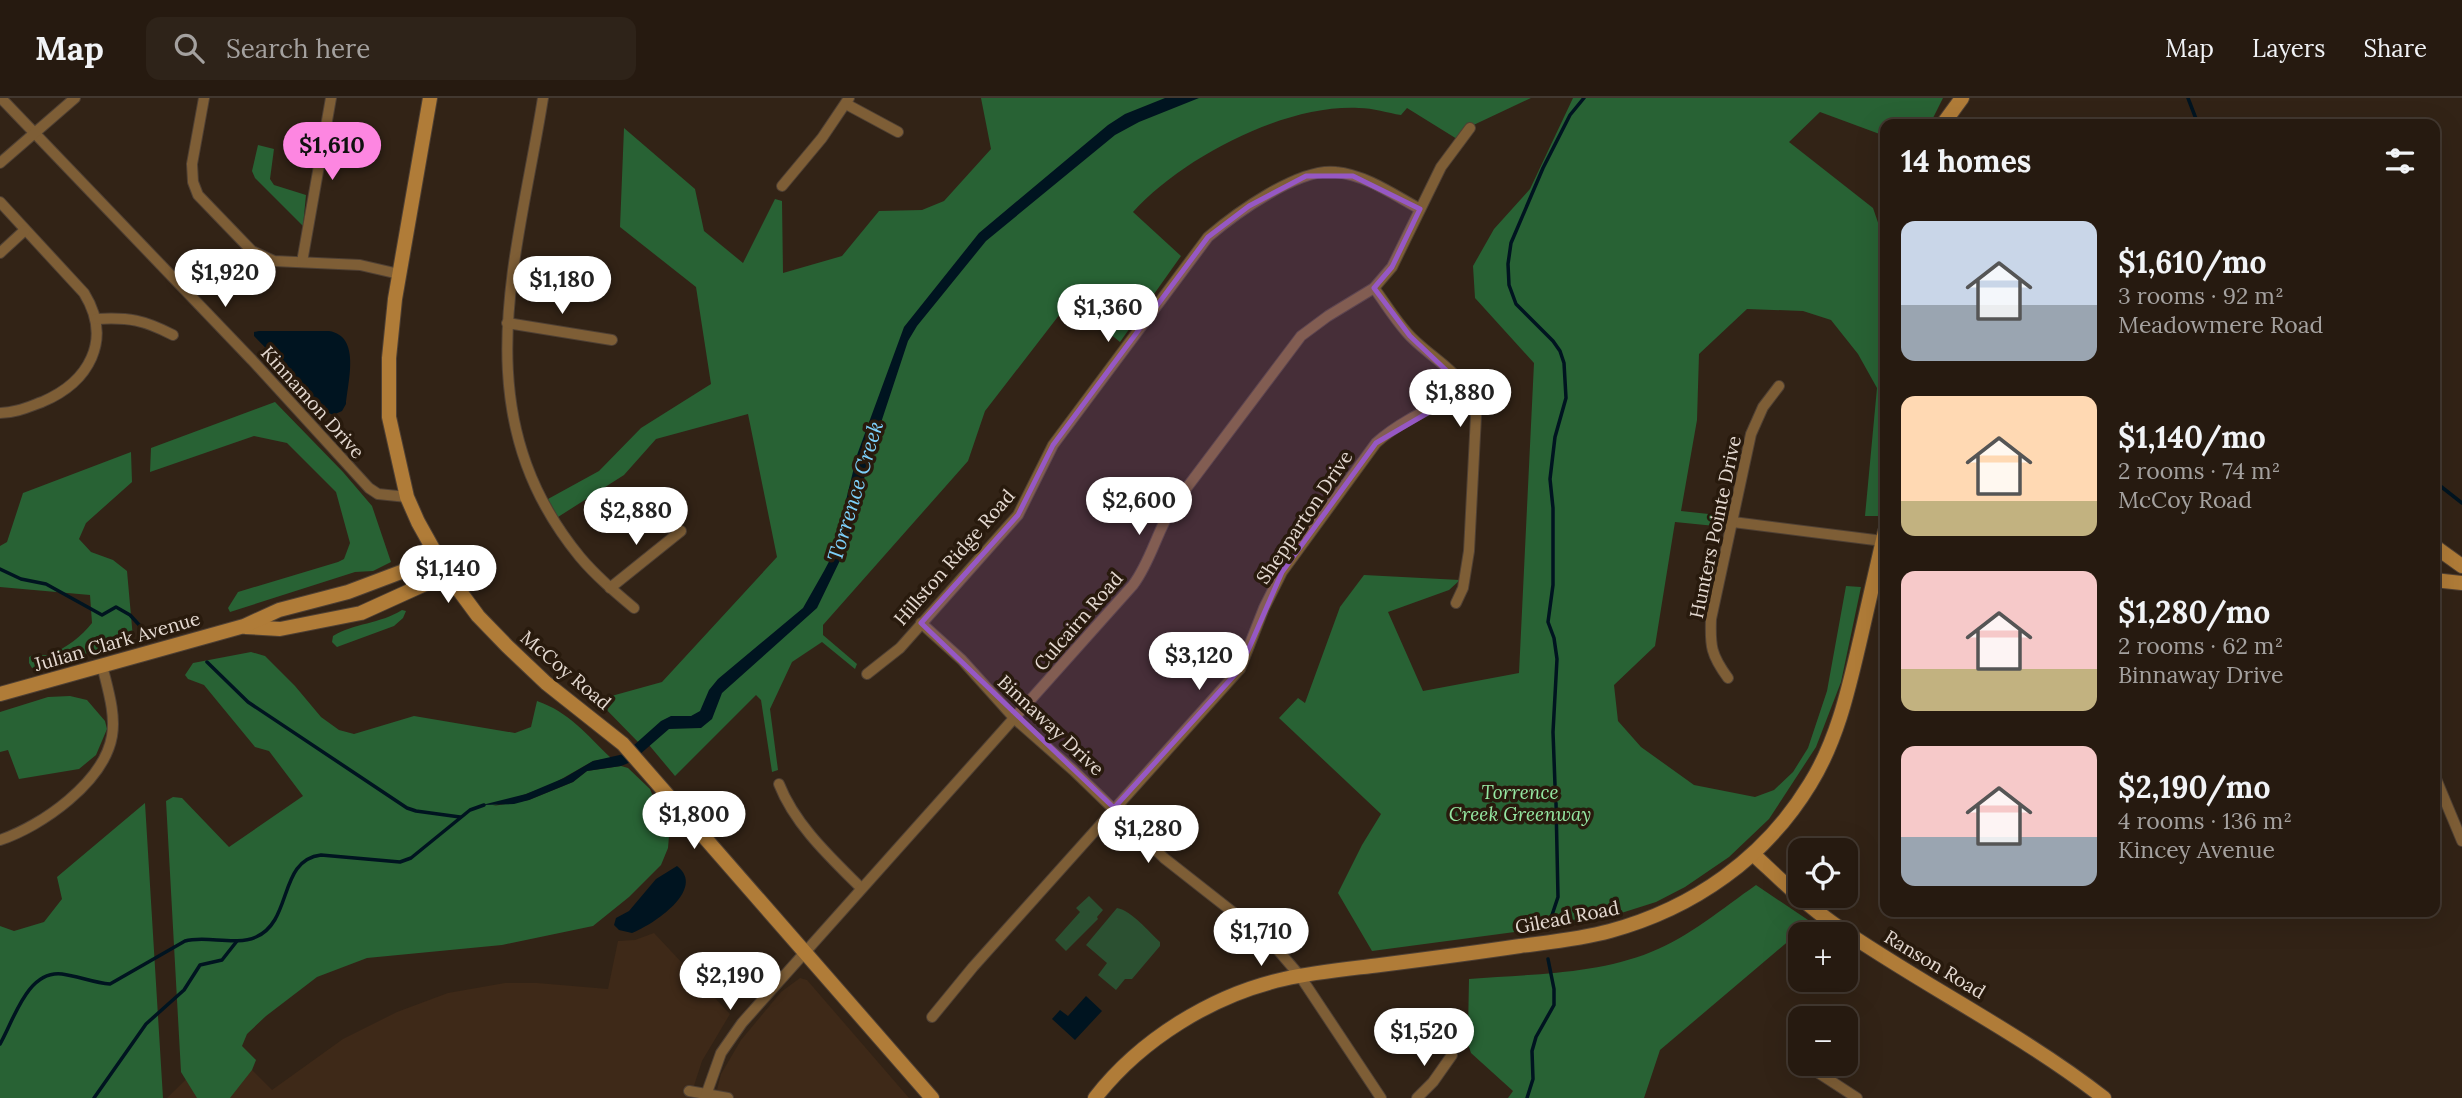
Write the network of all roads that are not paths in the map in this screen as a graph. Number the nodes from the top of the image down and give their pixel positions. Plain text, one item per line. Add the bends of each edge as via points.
1 (1, 98) edge
2 (75, 98) edge
3 (204, 98) edge
4 (331, 98) edge
5 (430, 98) edge
6 (543, 98) edge
7 (1962, 98) edge
8 (848, 101) edge
9 (1947, 119) edge
10 (1471, 128) dead end
11 (898, 132) dead end
12 (36, 133) junction
13 (0, 163) edge
14 (782, 186) dead end
15 (0, 202) edge
16 (1420, 209) junction
17 (25, 230) junction
18 (0, 253) edge
19 (302, 261) junction
20 (399, 274) junction
21 (1374, 288) junction
22 (96, 319) junction
23 (507, 323) junction
24 (173, 335) dead end
25 (612, 340) dead end
26 (1779, 386) dead end
27 (1467, 390) junction
28 (0, 413) edge
29 (407, 497) junction
30 (1732, 522) junction
31 (681, 531) dead end
32 (1880, 537) edge
33 (2440, 550) edge
34 (435, 554) junction
35 (1880, 554) edge
36 (2462, 566) edge
37 (447, 574) junction
38 (2440, 580) edge
39 (2462, 583) edge
40 (610, 587) junction
41 (1456, 603) dead end
42 (634, 608) dead end
43 (921, 623) junction
44 (244, 626) junction
45 (103, 665) junction
46 (867, 674) dead end
47 (1728, 678) dead end
48 (0, 694) edge
49 (1015, 719) junction
50 (779, 784) dead end
51 (2440, 788) edge
52 (1114, 808) junction
53 (0, 840) edge
54 (2462, 841) edge
55 (1753, 854) junction
56 (861, 888) junction
57 (804, 954) junction
58 (1300, 976) junction
59 (932, 1017) dead end
60 (1452, 1055) dead end
61 (1823, 1076) edge
62 (689, 1091) dead end
63 (705, 1095) edge
64 (728, 1098) edge
65 (932, 1098) edge
66 (1095, 1098) edge
67 (1381, 1098) edge
68 (1418, 1098) edge
69 (1857, 1098) edge
70 (2104, 1098) edge

1 - 12 street, Kinnamon Drive
2 - 12 street
3 - 19 street via 192,164 198,195 252,251 274,261
4 - 19 street
5 - 20 main road, McCoy Road
6 - 23 street
7 - 9 main road
8 - 11 street
8 - 14 street
10 - 16 street, Culcairn Road via 1450,153
12 - 13 street
12 - 29 street, Kinnamon Drive via 369,488 378,494
15 - 17 street
16 - 21 street, Culcairn Road via 1392,267
16 - 43 street, Hillston Ridge Road via 1361,179 1321,172 1290,183 1226,221 1200,247 1075,414 1047,456 1018,515
17 - 18 street
17 - 22 street via 84,293
19 - 20 street via 360,265
20 - 29 main road, McCoy Road via 388,392 393,443
21 - 27 street via 1410,336 1456,374
21 - 49 street, Culcairn Road via 1312,326 1285,354 1173,506 1141,574
22 - 24 street via 141,320
22 - 28 street via 94,351 76,382 19,411
23 - 25 street
23 - 40 street via 511,403 534,482 561,532
26 - 30 street, Hunters Pointe Drive via 1755,423
27 - 41 street via 1476,416 1475,437 1469,551
27 - 52 street, Shepparton Drive via 1403,423 1376,443 1282,572 1240,669
29 - 34 main road, McCoy Road
30 - 32 street
30 - 47 street, Hunters Pointe Drive via 1711,619 1712,650
31 - 40 street
33 - 36 main road
34 - 37 main road, McCoy Road
34 - 44 main road, Julian Clark Avenue via 417,566 348,592 279,610
35 - 55 main road, Gilead Road via 1846,697 1826,754 1792,811
37 - 44 main road, Julian Clark Avenue via 361,613 280,629
37 - 57 main road, McCoy Road via 507,646 644,766
38 - 39 main road
40 - 42 street
43 - 46 street, Hillston Ridge Road
43 - 49 street, Binnaway Drive
44 - 45 main road, Julian Clark Avenue
45 - 48 main road, Julian Clark Avenue
45 - 53 street via 113,733 108,752 63,804 25,831
49 - 52 street, Binnaway Drive
49 - 56 street, Culcairn Road
50 - 56 street via 790,808
51 - 54 street
52 - 58 street, Binnaway Drive via 1164,858 1271,942
52 - 59 street, Shepparton Drive
55 - 58 main road, Gilead Road via 1689,900 1610,931
55 - 70 main road, Ranson Road via 1832,922 2042,1052
56 - 57 street, Culcairn Road
57 - 63 street, Culcairn Road via 730,1038
57 - 65 main road, McCoy Road
58 - 66 main road, Gilead Road via 1224,999 1182,1022 1121,1068
58 - 67 street, Binnaway Drive
60 - 68 street
61 - 69 street
62 - 63 street
63 - 64 street

